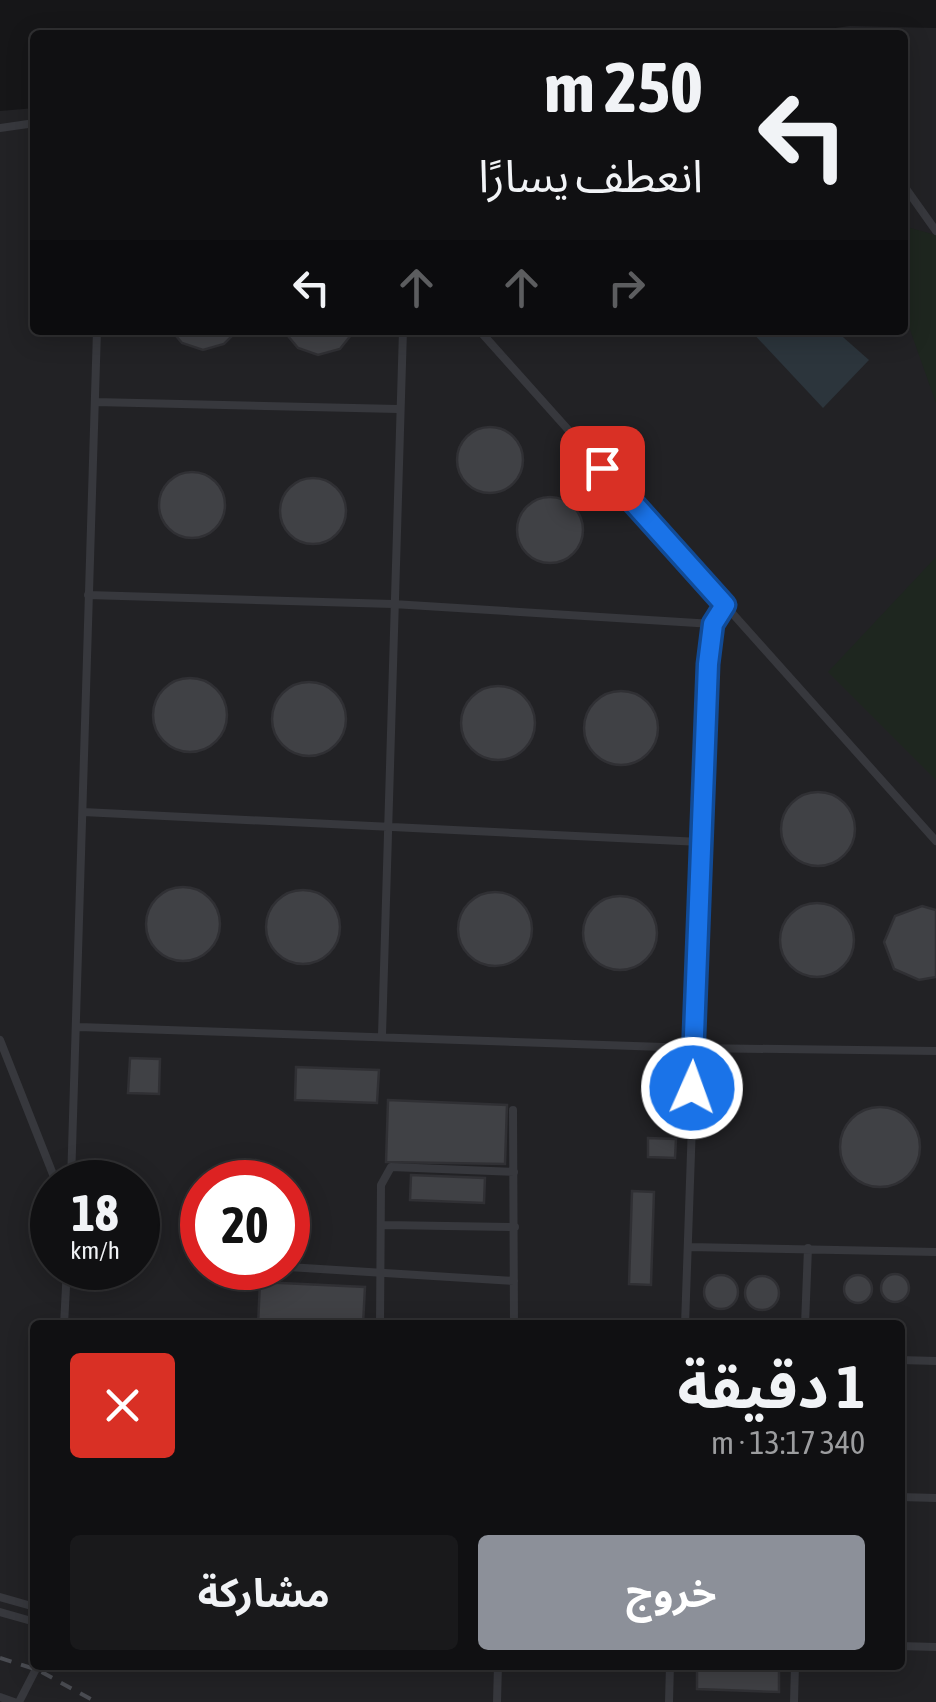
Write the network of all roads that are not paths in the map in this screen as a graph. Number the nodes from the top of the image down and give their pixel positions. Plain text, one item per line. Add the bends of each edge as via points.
1 (30, 124) edge
2 (0, 128) edge
3 (908, 191) edge
4 (936, 231) edge
5 (96, 335) edge
6 (403, 335) edge
7 (483, 335) edge
8 (96, 402) junction
9 (398, 409) junction
10 (88, 596) junction
11 (393, 604) junction
12 (725, 605) junction
13 (713, 624) junction
14 (83, 812) junction
15 (390, 827) junction
16 (936, 841) edge
17 (700, 842) junction
18 (79, 1027) junction
19 (382, 1035) junction
20 (0, 1040) edge
21 (693, 1048) junction
22 (936, 1051) edge
23 (513, 1110) dead end
24 (47, 1160) edge
25 (72, 1160) edge
26 (514, 1172) junction
27 (384, 1225) junction
28 (515, 1227) junction
29 (689, 1247) junction
30 (808, 1248) junction
31 (936, 1252) edge
32 (310, 1269) edge
33 (382, 1275) junction
34 (514, 1282) junction
35 (66, 1290) edge
36 (64, 1320) edge
37 (384, 1320) edge
38 (514, 1320) edge
39 (684, 1320) edge
40 (804, 1320) edge
41 (905, 1360) edge
42 (936, 1361) edge
43 (905, 1497) edge
44 (936, 1498) edge
45 (0, 1598) edge
46 (30, 1605) edge
47 (0, 1612) edge
48 (30, 1621) edge
49 (905, 1646) edge
50 (936, 1647) edge
51 (35, 1670) edge
52 (498, 1670) edge
53 (670, 1670) edge
54 (795, 1670) edge
55 (0, 1696) edge
56 (16, 1702) edge
57 (497, 1702) edge
58 (669, 1702) edge
59 (794, 1702) edge

1 - 2 lane
3 - 4 lane
5 - 8 lane
6 - 9 lane
7 - 12 lane
8 - 9 lane
8 - 10 lane
9 - 11 lane
10 - 11 lane
10 - 14 lane
11 - 13 lane
11 - 15 lane
12 - 13 lane
12 - 16 lane
13 - 17 lane
14 - 15 lane
14 - 18 lane
15 - 17 lane
15 - 19 lane
17 - 21 lane
18 - 19 lane
18 - 25 lane
19 - 21 lane
20 - 24 lane
21 - 22 lane
21 - 29 lane
23 - 26 lane
26 - 27 lane via 390,1166 381,1186
26 - 28 lane
27 - 28 lane
27 - 33 lane
28 - 34 lane
29 - 30 lane
29 - 39 lane
30 - 31 lane
30 - 40 lane
32 - 33 lane
33 - 34 lane
33 - 37 lane
34 - 38 lane
35 - 36 lane
41 - 42 lane
43 - 44 lane
45 - 46 lane
47 - 48 lane
49 - 50 lane
51 - 56 lane
52 - 57 lane
53 - 58 lane
54 - 59 lane
55 - 56 lane

